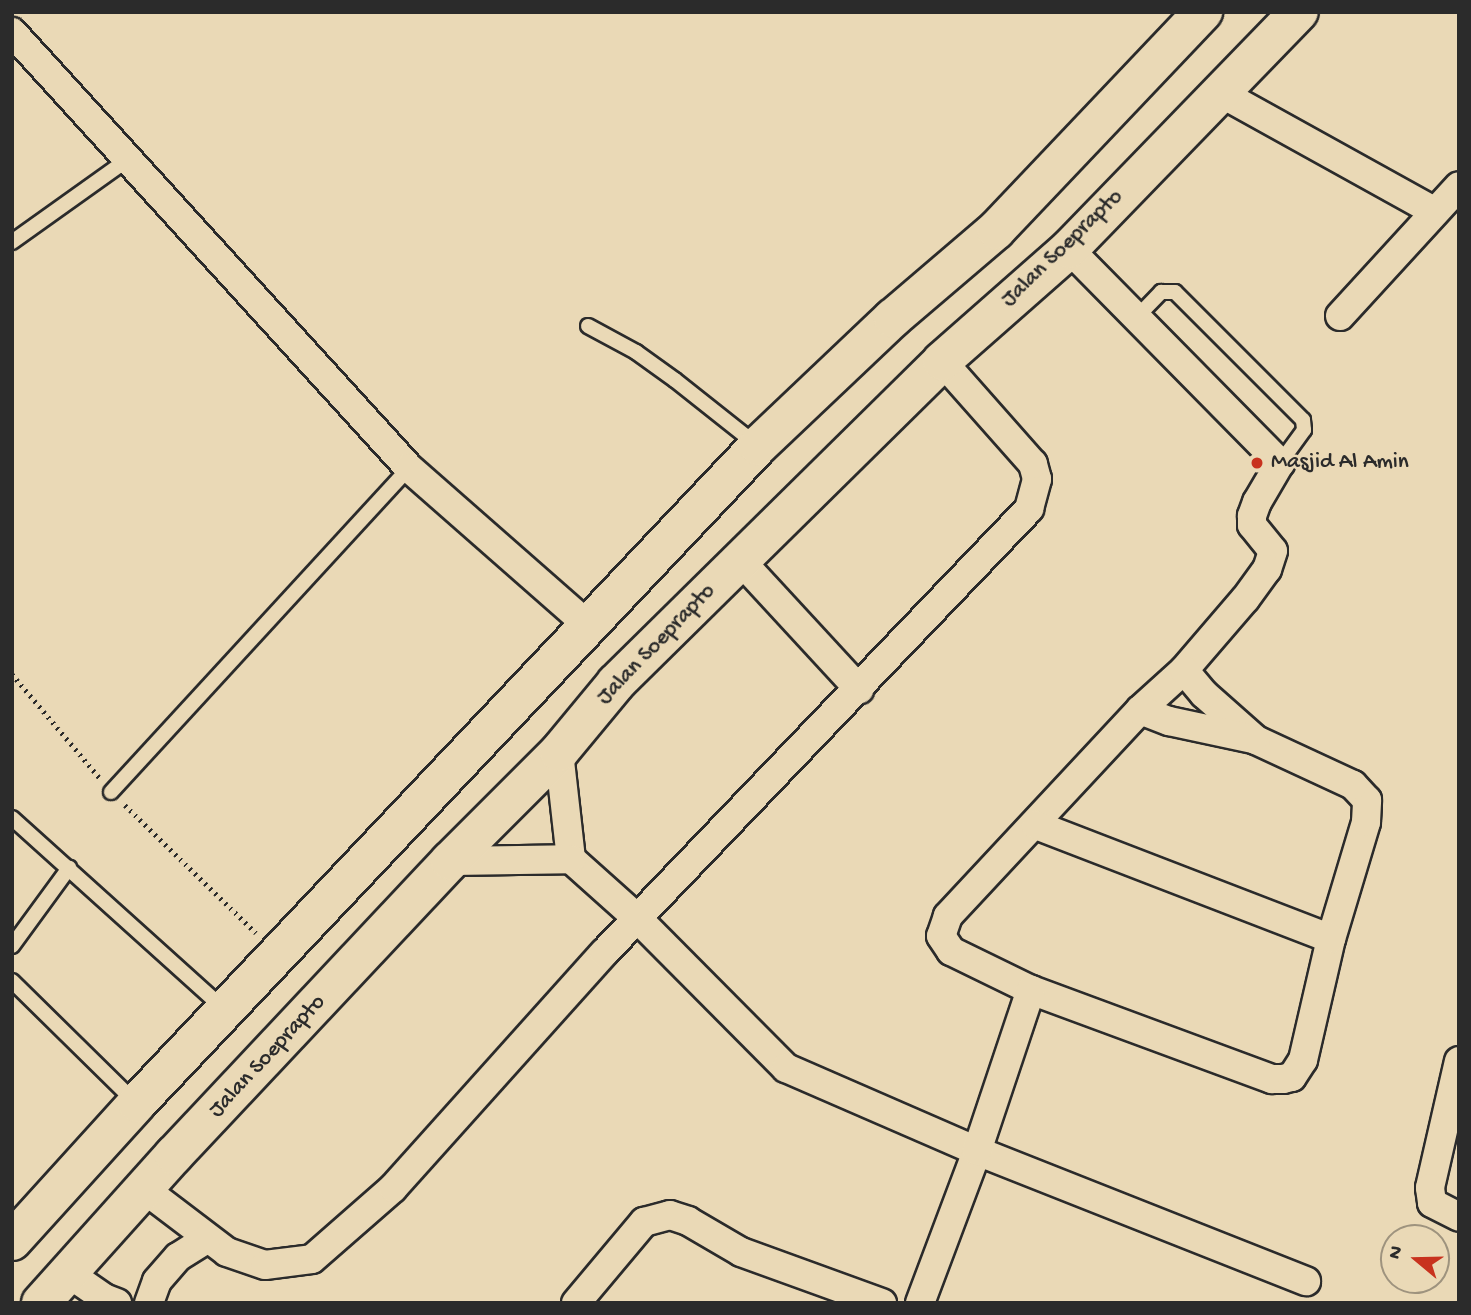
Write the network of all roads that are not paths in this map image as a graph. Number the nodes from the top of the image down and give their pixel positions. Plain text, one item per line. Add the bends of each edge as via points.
1 (1203, 12) edge
2 (1299, 12) edge
3 (12, 32) edge
4 (1219, 92) junction
5 (127, 160) junction
6 (1459, 186) edge
7 (1434, 211) junction
8 (12, 242) edge
9 (1069, 249) junction
10 (1340, 316) dead end
11 (1137, 317) junction
12 (588, 326) dead end
13 (942, 361) junction
14 (758, 446) junction
15 (1280, 463) junction
16 (409, 468) junction
17 (740, 560) junction
18 (590, 627) junction
19 (1184, 670) junction
20 (859, 689) junction
21 (1140, 710) junction
22 (1256, 740) junction
23 (559, 752) junction
24 (111, 792) road end
25 (12, 818) edge
26 (1036, 825) junction
27 (571, 859) junction
28 (450, 861) junction
29 (69, 868) junction
30 (638, 919) junction
31 (1331, 939) junction
32 (12, 946) edge
33 (12, 981) edge
34 (1031, 990) junction
35 (225, 1010) junction
36 (1459, 1061) edge
37 (137, 1103) junction
38 (977, 1151) junction
39 (144, 1189) junction
40 (1459, 1217) edge
41 (207, 1239) junction
42 (12, 1241) edge
43 (68, 1273) junction
44 (1306, 1281) dead end
45 (41, 1303) edge
46 (117, 1303) edge
47 (149, 1303) edge
48 (576, 1303) edge
49 (882, 1303) edge
50 (920, 1303) edge

1 - 14 highway via 996,230 893,318
2 - 4 highway, Jalan Soeprapto
3 - 5 street
4 - 7 street
4 - 9 highway, Jalan Soeprapto
5 - 8 lane
5 - 16 street
6 - 7 street
7 - 10 street
9 - 11 street
9 - 13 highway, Jalan Soeprapto
11 - 15 street
11 - 15 lane via 1161,292 1175,292 1303,420 1304,430
12 - 14 lane via 676,380
13 - 17 highway, Jalan Soeprapto
13 - 20 street via 1033,464 1037,480 1034,498 1029,509
14 - 18 highway
15 - 19 street via 1252,516 1252,526 1273,549 1267,569
16 - 18 street
16 - 24 lane
17 - 20 street
17 - 23 highway, Jalan Soeprapto via 616,683
18 - 35 highway
19 - 21 street
19 - 22 street
20 - 30 street
21 - 22 street
21 - 26 street
22 - 31 street via 1353,785 1367,800 1366,822
23 - 27 street
23 - 28 highway, Jalan Soeprapto
25 - 29 lane
26 - 31 street
26 - 34 street via 948,916 942,936 951,951
27 - 28 street
27 - 30 street
28 - 39 highway, Jalan Soeprapto
29 - 32 lane
29 - 35 lane
30 - 38 street via 786,1068
30 - 41 street via 393,1188 313,1259 265,1265 227,1252
31 - 34 street via 1303,1060 1292,1077 1283,1079 1272,1079
33 - 37 lane
34 - 38 street
35 - 37 highway
36 - 40 street via 1430,1188 1432,1203
37 - 42 highway
38 - 44 street
38 - 50 street
39 - 41 street
39 - 43 highway, Jalan Soeprapto
41 - 47 street via 156,1281
43 - 45 highway, Jalan Soeprapto
43 - 46 street
48 - 49 street via 644,1222 670,1215 741,1252

